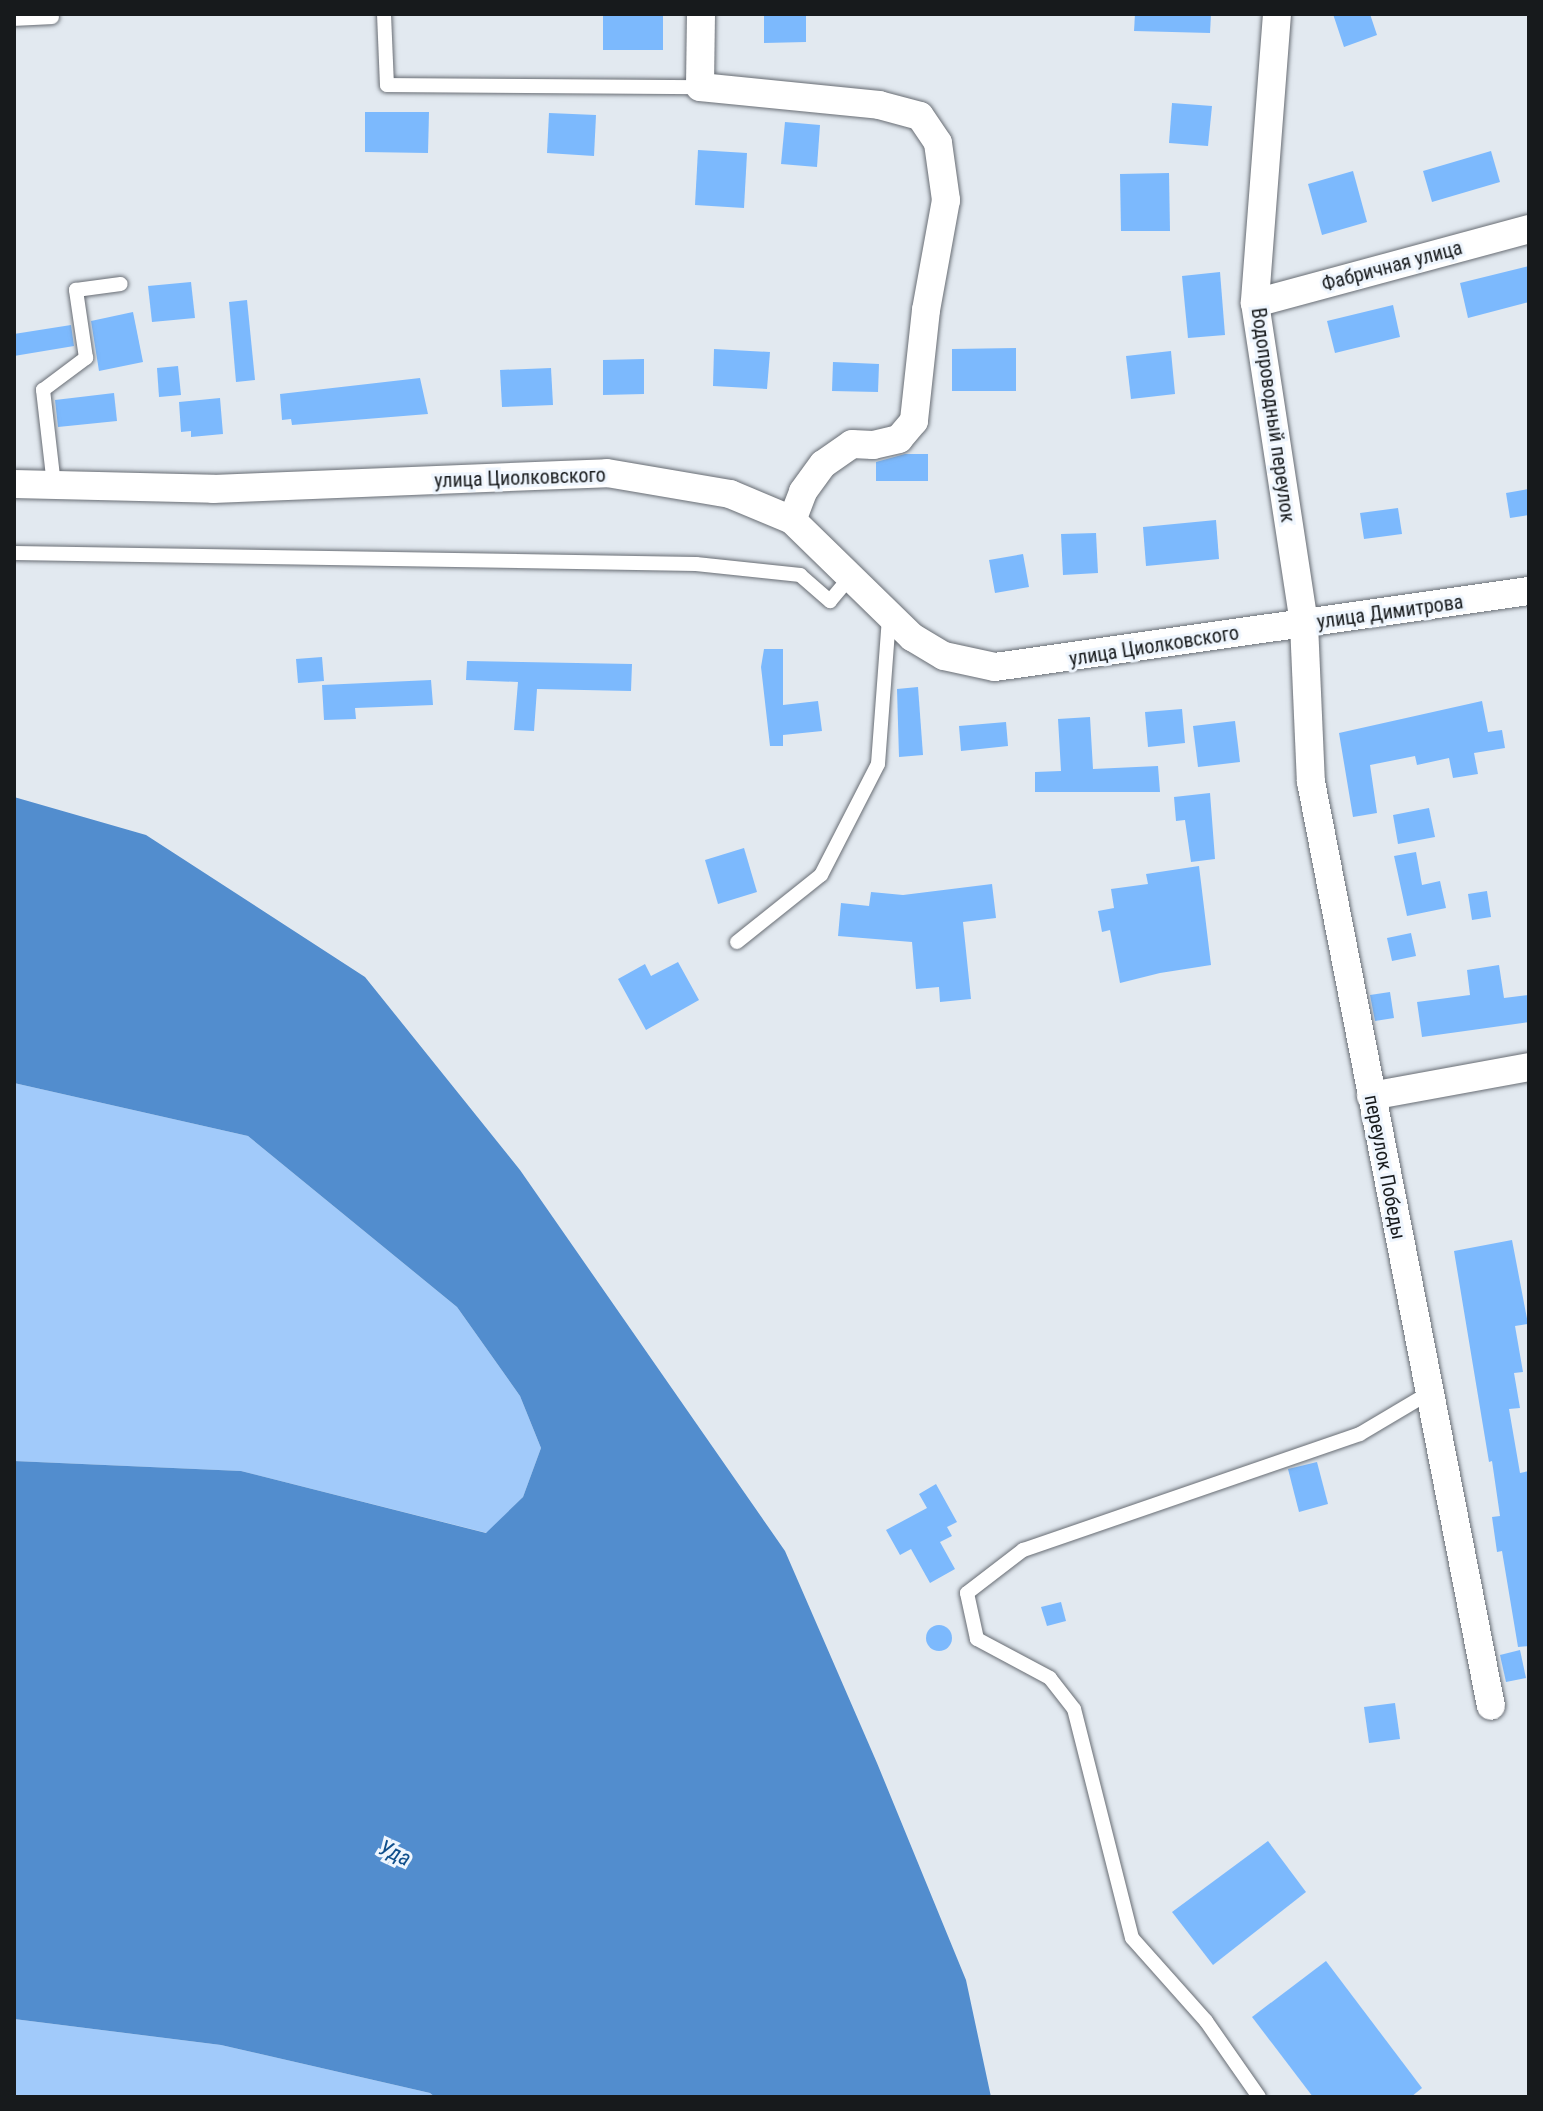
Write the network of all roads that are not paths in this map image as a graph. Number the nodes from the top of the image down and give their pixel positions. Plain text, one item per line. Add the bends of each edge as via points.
1 (384, 14) edge
2 (701, 14) edge
3 (1277, 14) edge
4 (52, 17) dead end
5 (14, 19) edge
6 (700, 87) junction
7 (1529, 229) edge
8 (121, 284) dead end
9 (1255, 303) junction
10 (14, 484) edge
11 (54, 485) junction
12 (792, 520) junction
13 (14, 553) edge
14 (850, 577) junction
15 (1529, 591) edge
16 (889, 617) junction
17 (1304, 624) junction
18 (1251, 631) joint
19 (737, 942) dead end
20 (1529, 1067) edge
21 (1371, 1096) junction
22 (1429, 1393) junction
23 (1491, 1706) dead end
24 (1259, 2097) edge

1 - 6 lane via 387,85
2 - 6 street
3 - 9 street, Водопроводный переулок
4 - 5 lane
6 - 12 street via 879,105 920,116 938,143 946,200 926,310 914,421 899,439 852,444 823,464
7 - 9 street, Фабричная улица
8 - 11 lane via 76,290 86,358 43,390
9 - 17 street, Водопроводный переулок
10 - 11 street, улица Циолковского
11 - 12 street, улица Циолковского via 213,489 607,473 730,494
12 - 14 street, улица Циолковского
13 - 14 lane via 696,564 800,575 830,601
14 - 16 street, улица Циолковского
15 - 17 street, улица Димитрова
16 - 18 street, улица Циолковского via 944,656 995,667
16 - 19 lane via 878,764 821,875
17 - 18 street, улица Димитрова
17 - 21 street, переулок Победы via 1311,782
20 - 21 street
21 - 22 street, переулок Победы
22 - 23 street, переулок Победы
22 - 24 lane via 1360,1434 1023,1550 967,1593 977,1639 1050,1678 1074,1709 1132,1938 1206,2021

